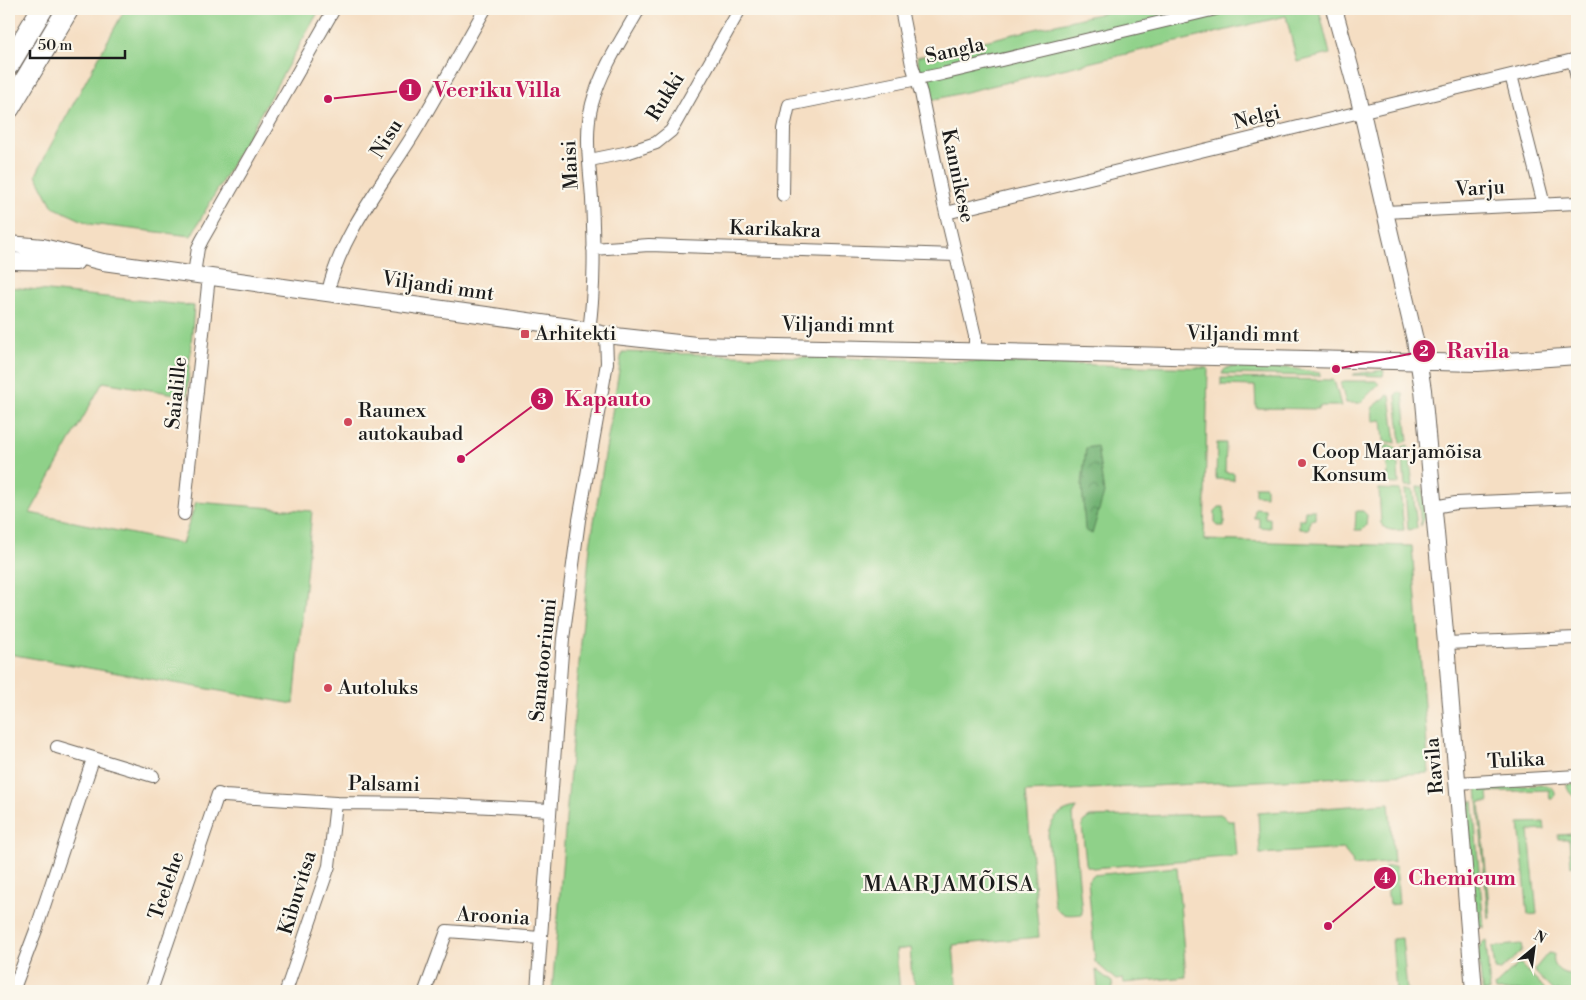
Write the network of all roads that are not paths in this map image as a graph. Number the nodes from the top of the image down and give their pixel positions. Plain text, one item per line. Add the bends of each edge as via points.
1 (42, 9) edge
2 (68, 9) edge
3 (334, 9) edge
4 (485, 9) edge
5 (639, 9) edge
6 (740, 9) edge
7 (901, 9) edge
8 (1216, 9) edge
9 (1334, 9) edge
10 (1575, 60) edge
11 (9, 64) edge
12 (1511, 75) junction
13 (1577, 78) edge
14 (917, 79) junction
15 (9, 108) edge
16 (1362, 112) junction
17 (590, 160) junction
18 (783, 195) dead end
19 (1577, 203) edge
20 (1544, 205) junction
21 (1385, 212) junction
22 (946, 213) junction
23 (9, 244) edge
24 (593, 249) junction
25 (956, 255) junction
26 (9, 261) edge
27 (103, 262) junction
28 (201, 275) junction
29 (328, 292) junction
30 (589, 331) junction
31 (606, 335) junction
32 (975, 350) junction
33 (1577, 356) edge
34 (1418, 362) junction
35 (1577, 498) edge
36 (1434, 507) junction
37 (184, 514) dead end
38 (1577, 638) edge
39 (1446, 643) junction
40 (56, 747) dead end
41 (93, 759) junction
42 (154, 776) dead end
43 (1577, 776) edge
44 (1457, 783) junction
45 (218, 794) joint
46 (336, 803) junction
47 (550, 810) junction
48 (540, 938) junction
49 (14, 991) edge
50 (151, 991) edge
51 (286, 991) edge
52 (426, 991) edge
53 (537, 991) edge
54 (1474, 991) edge

1 - 11 highway
2 - 15 highway
3 - 28 street via 202,240 198,248
4 - 29 street, Nisu via 414,133 349,236
5 - 17 street, Maisi via 609,62 592,105 588,132
6 - 17 street, Rukki via 670,131 656,142 629,152
7 - 14 street, Kannikese
8 - 14 street, Sangla
9 - 16 street, Ravila
10 - 12 street, Nelgi
10 - 13 street
12 - 16 street, Nelgi
12 - 20 street
14 - 18 street, Sangla via 789,105 784,128
14 - 22 street, Kannikese
16 - 21 street, Ravila
16 - 22 street, Nelgi
17 - 24 street, Maisi
19 - 20 street, Varju
20 - 21 street, Varju
21 - 34 street, Ravila
22 - 25 street, Kannikese
23 - 27 street, Viljandi mnt via 43,247
24 - 25 street, Karikakra via 649,245
24 - 30 street, Maisi
25 - 32 street, Kannikese via 975,336
26 - 27 street, Viljandi mnt
27 - 28 street, Viljandi mnt
28 - 29 street, Viljandi mnt
28 - 37 street, Saialille
29 - 30 street, Viljandi mnt
30 - 31 street, Viljandi mnt
31 - 32 street, Viljandi mnt via 696,344
31 - 47 street, Sanatooriumi via 607,363 579,520 563,639
32 - 34 street, Viljandi mnt
33 - 34 street, Viljandi mnt via 1478,363
34 - 36 street, Ravila
35 - 36 street via 1456,503
36 - 39 street, Ravila
38 - 39 street
39 - 44 street, Ravila
40 - 41 street
41 - 42 street
41 - 49 street
43 - 44 street, Tulika
44 - 54 street, Ravila
45 - 46 street, Palsami
45 - 50 street, Teelehe
46 - 47 street, Palsami
46 - 51 street, Kibuvitsa via 329,866
47 - 48 street, Sanatooriumi
48 - 52 street, Aroonia via 447,931
48 - 53 street, Sanatooriumi

